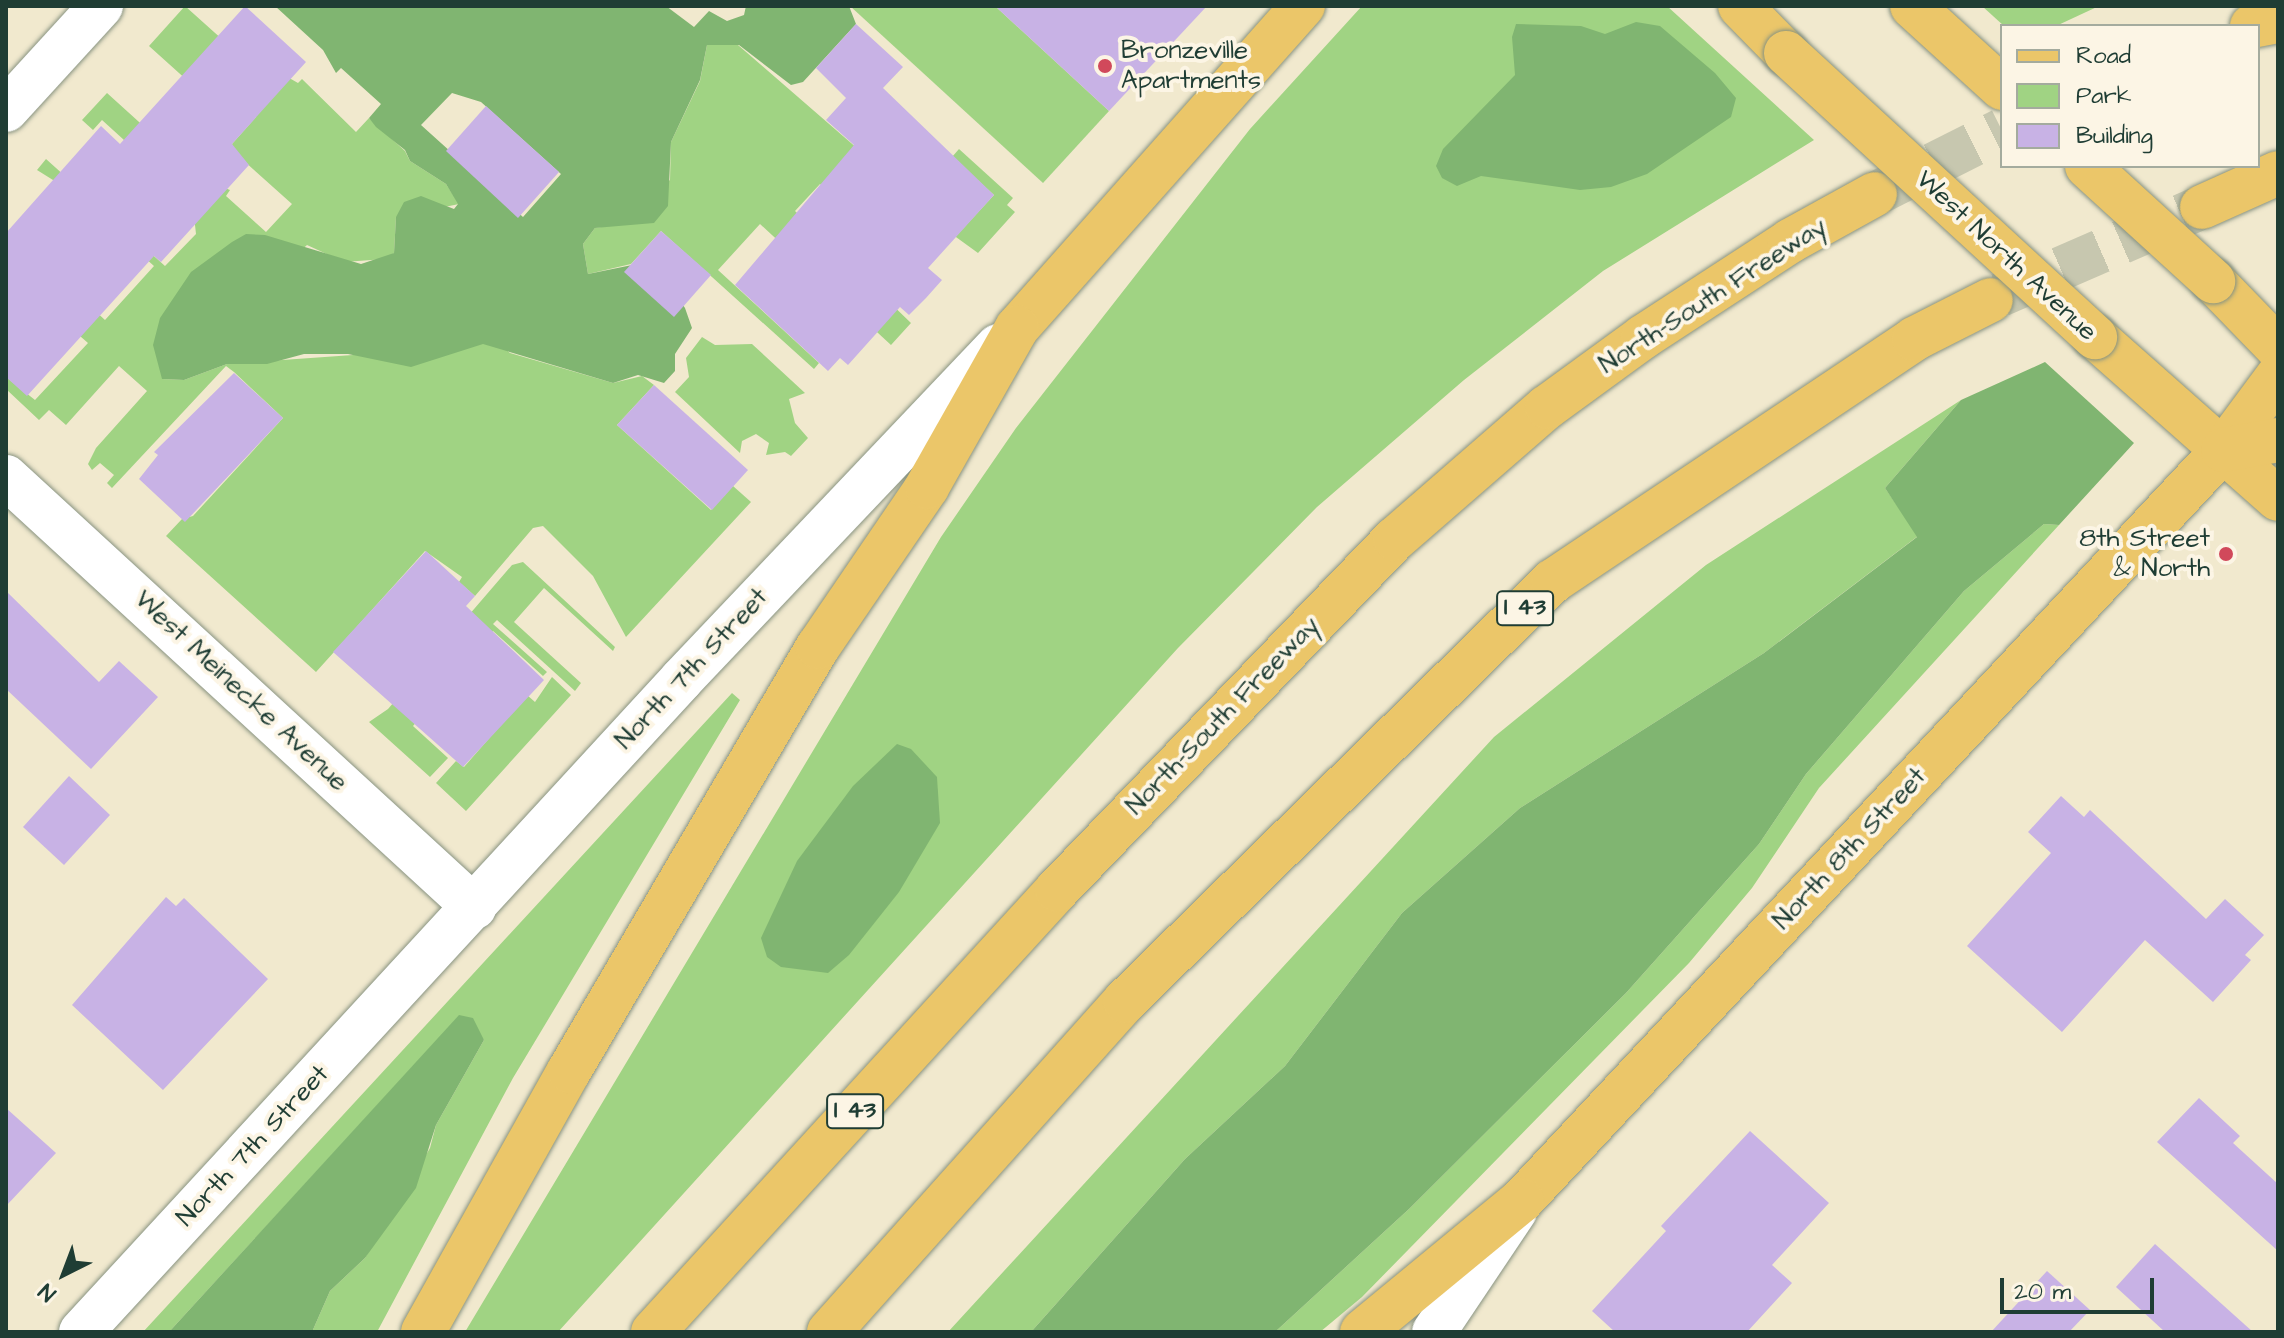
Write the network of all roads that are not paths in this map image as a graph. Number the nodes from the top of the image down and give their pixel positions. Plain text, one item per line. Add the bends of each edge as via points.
1 (101, 6) edge
2 (1303, 6) edge
3 (1740, 6) edge
4 (1912, 6) edge
5 (2000, 86) edge
6 (6, 110) edge
7 (2089, 168) edge
8 (2278, 173) edge
9 (1875, 194) tunnel mouth
10 (2202, 207) tunnel mouth
11 (1991, 300) tunnel mouth
12 (1017, 328) junction
13 (2278, 348) edge
14 (2278, 376) edge
15 (2278, 440) edge
16 (2223, 450) junction
17 (6, 477) edge
18 (2278, 499) edge
19 (474, 907) junction
20 (1522, 1200) junction
21 (81, 1332) edge
22 (423, 1332) edge
23 (653, 1332) edge
24 (829, 1332) edge
25 (1362, 1332) edge
26 (1434, 1332) edge

1 - 6 street
2 - 12 main road, North 7th Street
3 - 16 main road, West North Avenue, bridge
4 - 5 main road
7 - 13 main road, bridge
8 - 10 main road
9 - 23 main road, North-South Freeway / I 43 via 1790,241 1643,337 1547,407 1395,539 1057,890
11 - 24 main road, I 43 via 1914,339 1553,581 1125,1001
12 - 19 street, North 7th Street via 682,679
12 - 22 main road via 927,487 818,647
14 - 16 main road, North 8th Street
15 - 16 main road
16 - 18 main road, West North Avenue
16 - 20 main road, North 8th Street
17 - 19 street, West Meinecke Avenue
19 - 21 street, North 7th Street
20 - 25 main road
20 - 26 street, North 8th Street

